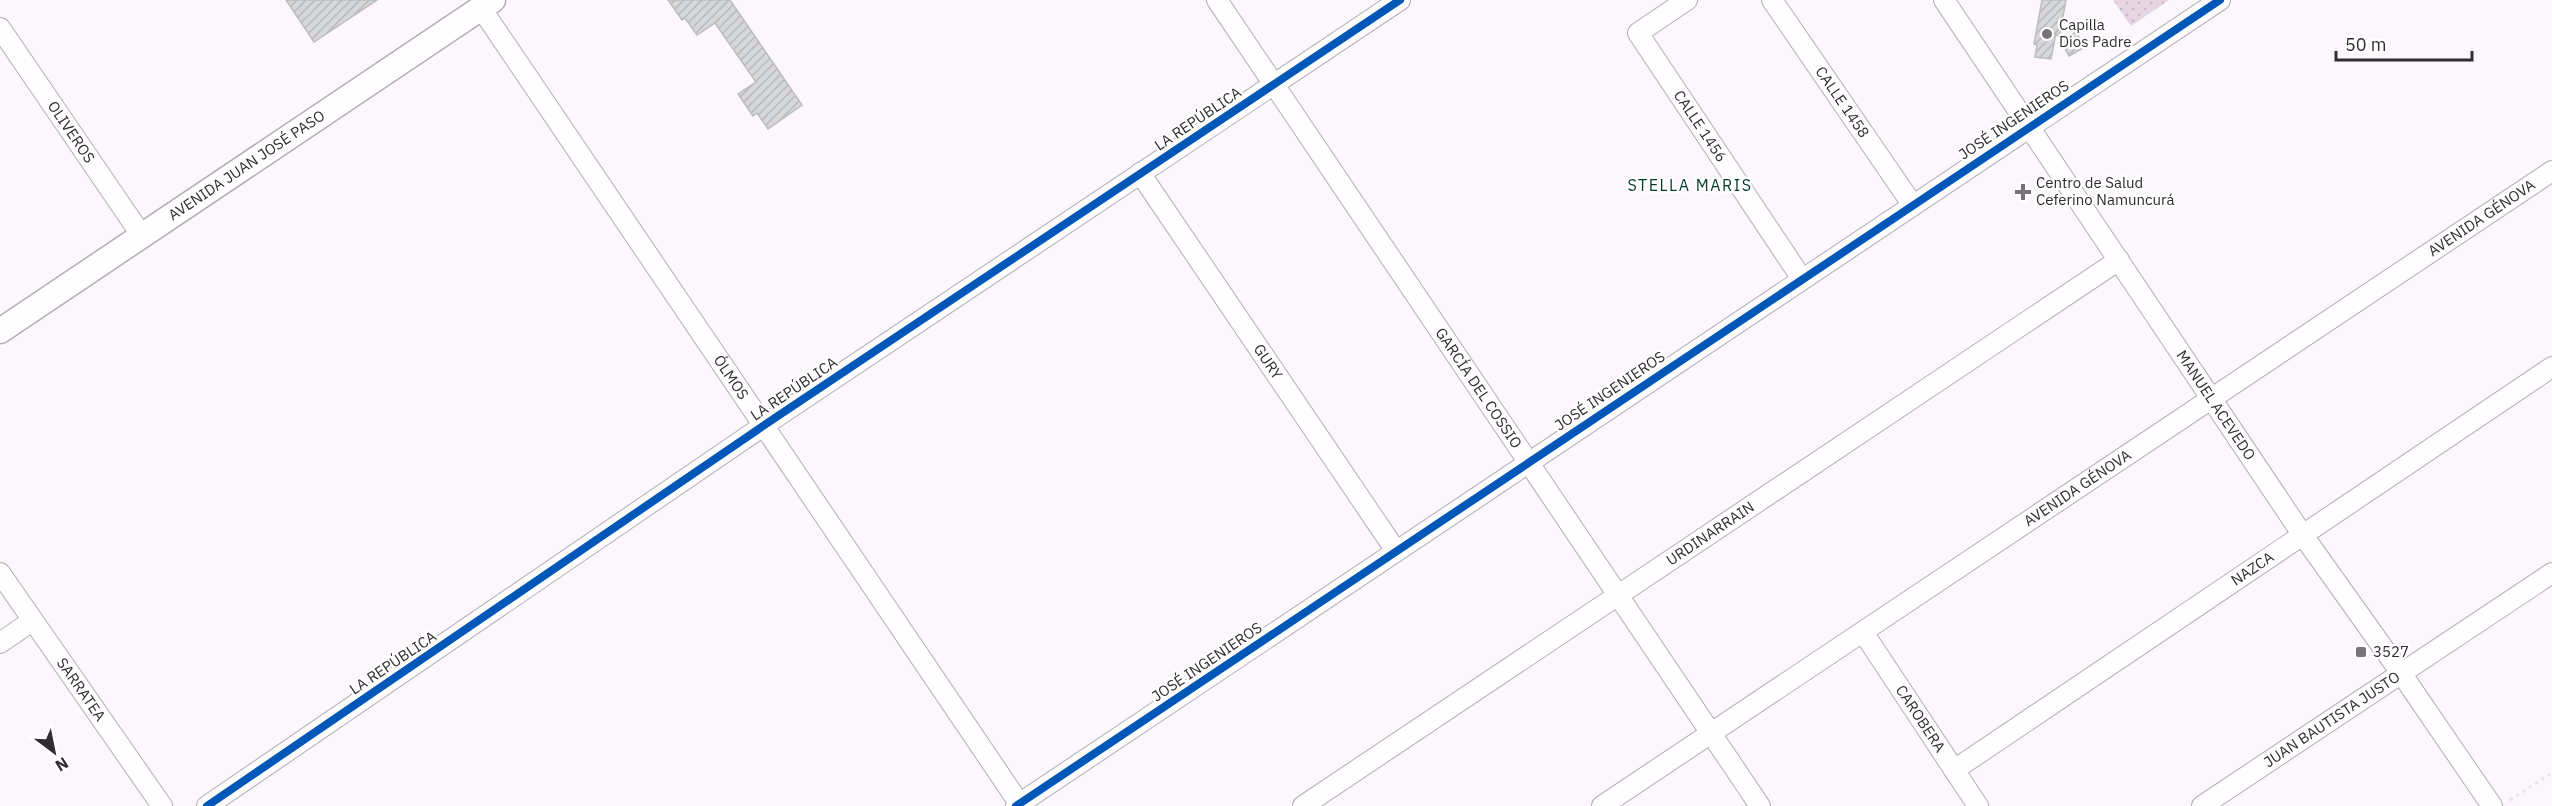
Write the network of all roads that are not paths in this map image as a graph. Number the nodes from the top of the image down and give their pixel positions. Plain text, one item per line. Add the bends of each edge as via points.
1 (1217, 0) edge
2 (1400, 0) edge
3 (1687, 0) edge
4 (1772, 0) edge
5 (1944, 0) edge
6 (2220, 0) edge
7 (487, 4) edge
8 (0, 28) edge
9 (1274, 84) junction
10 (2029, 126) junction
11 (2552, 171) edge
12 (1140, 173) junction
13 (1912, 204) junction
14 (142, 236) junction
15 (2119, 260) junction
16 (1802, 279) junction
17 (0, 331) edge
18 (2552, 367) edge
19 (2211, 398) junction
20 (763, 426) junction
21 (1529, 462) junction
22 (2302, 534) junction
23 (1396, 551) junction
24 (0, 573) edge
25 (2552, 573) edge
26 (1618, 595) junction
27 (32, 621) junction
28 (1863, 632) junction
29 (0, 643) edge
30 (2401, 673) junction
31 (1711, 733) junction
32 (1954, 770) junction
33 (1019, 805) edge
34 (162, 806) edge
35 (207, 806) edge
36 (1304, 806) edge
37 (1602, 806) edge
38 (1760, 806) edge
39 (1978, 806) edge
40 (2202, 806) edge
41 (2491, 806) edge

1 - 9 street, GARCÍA DEL COSSIO
2 - 9 street, LA REPÚBLICA
3 - 16 street, CALLE 1456 via 1638,33
4 - 13 street, CALLE 1458
5 - 10 street, MANUEL ACEVEDO
6 - 10 street, JOSÉ INGENIEROS
7 - 14 main road, AVENIDA JUAN JOSÉ PASO
7 - 20 street, ÓLMOS
8 - 14 street, OLIVEROS
9 - 12 street, LA REPÚBLICA
9 - 21 street, GARCÍA DEL COSSIO
10 - 13 street, JOSÉ INGENIEROS
10 - 15 street, MANUEL ACEVEDO
11 - 19 street, AVENIDA GÉNOVA
12 - 20 street, LA REPÚBLICA
12 - 23 street, GURY
13 - 16 street, JOSÉ INGENIEROS
14 - 17 main road, AVENIDA JUAN JOSÉ PASO
15 - 19 street, MANUEL ACEVEDO
15 - 26 street, URDINARRAIN
16 - 21 street, JOSÉ INGENIEROS
18 - 22 street, NAZCA
19 - 22 street, MANUEL ACEVEDO
19 - 28 street, AVENIDA GÉNOVA
20 - 33 street, ÓLMOS
20 - 35 street, LA REPÚBLICA
21 - 23 street, JOSÉ INGENIEROS
21 - 26 street, GARCÍA DEL COSSIO
22 - 30 street, MANUEL ACEVEDO
22 - 32 street, NAZCA
23 - 33 street, JOSÉ INGENIEROS
24 - 27 street, SARRATEA
25 - 30 street, JUAN BAUTISTA JUSTO
26 - 31 street, GARCÍA DEL COSSIO
26 - 36 street, URDINARRAIN
27 - 29 street
27 - 34 street, SARRATEA
28 - 31 street, AVENIDA GÉNOVA
28 - 32 street, CAROBERA
30 - 40 street, JUAN BAUTISTA JUSTO
30 - 41 street, MANUEL ACEVEDO
31 - 37 street, AVENIDA GÉNOVA
31 - 38 street, GARCÍA DEL COSSIO
32 - 39 street, CAROBERA

